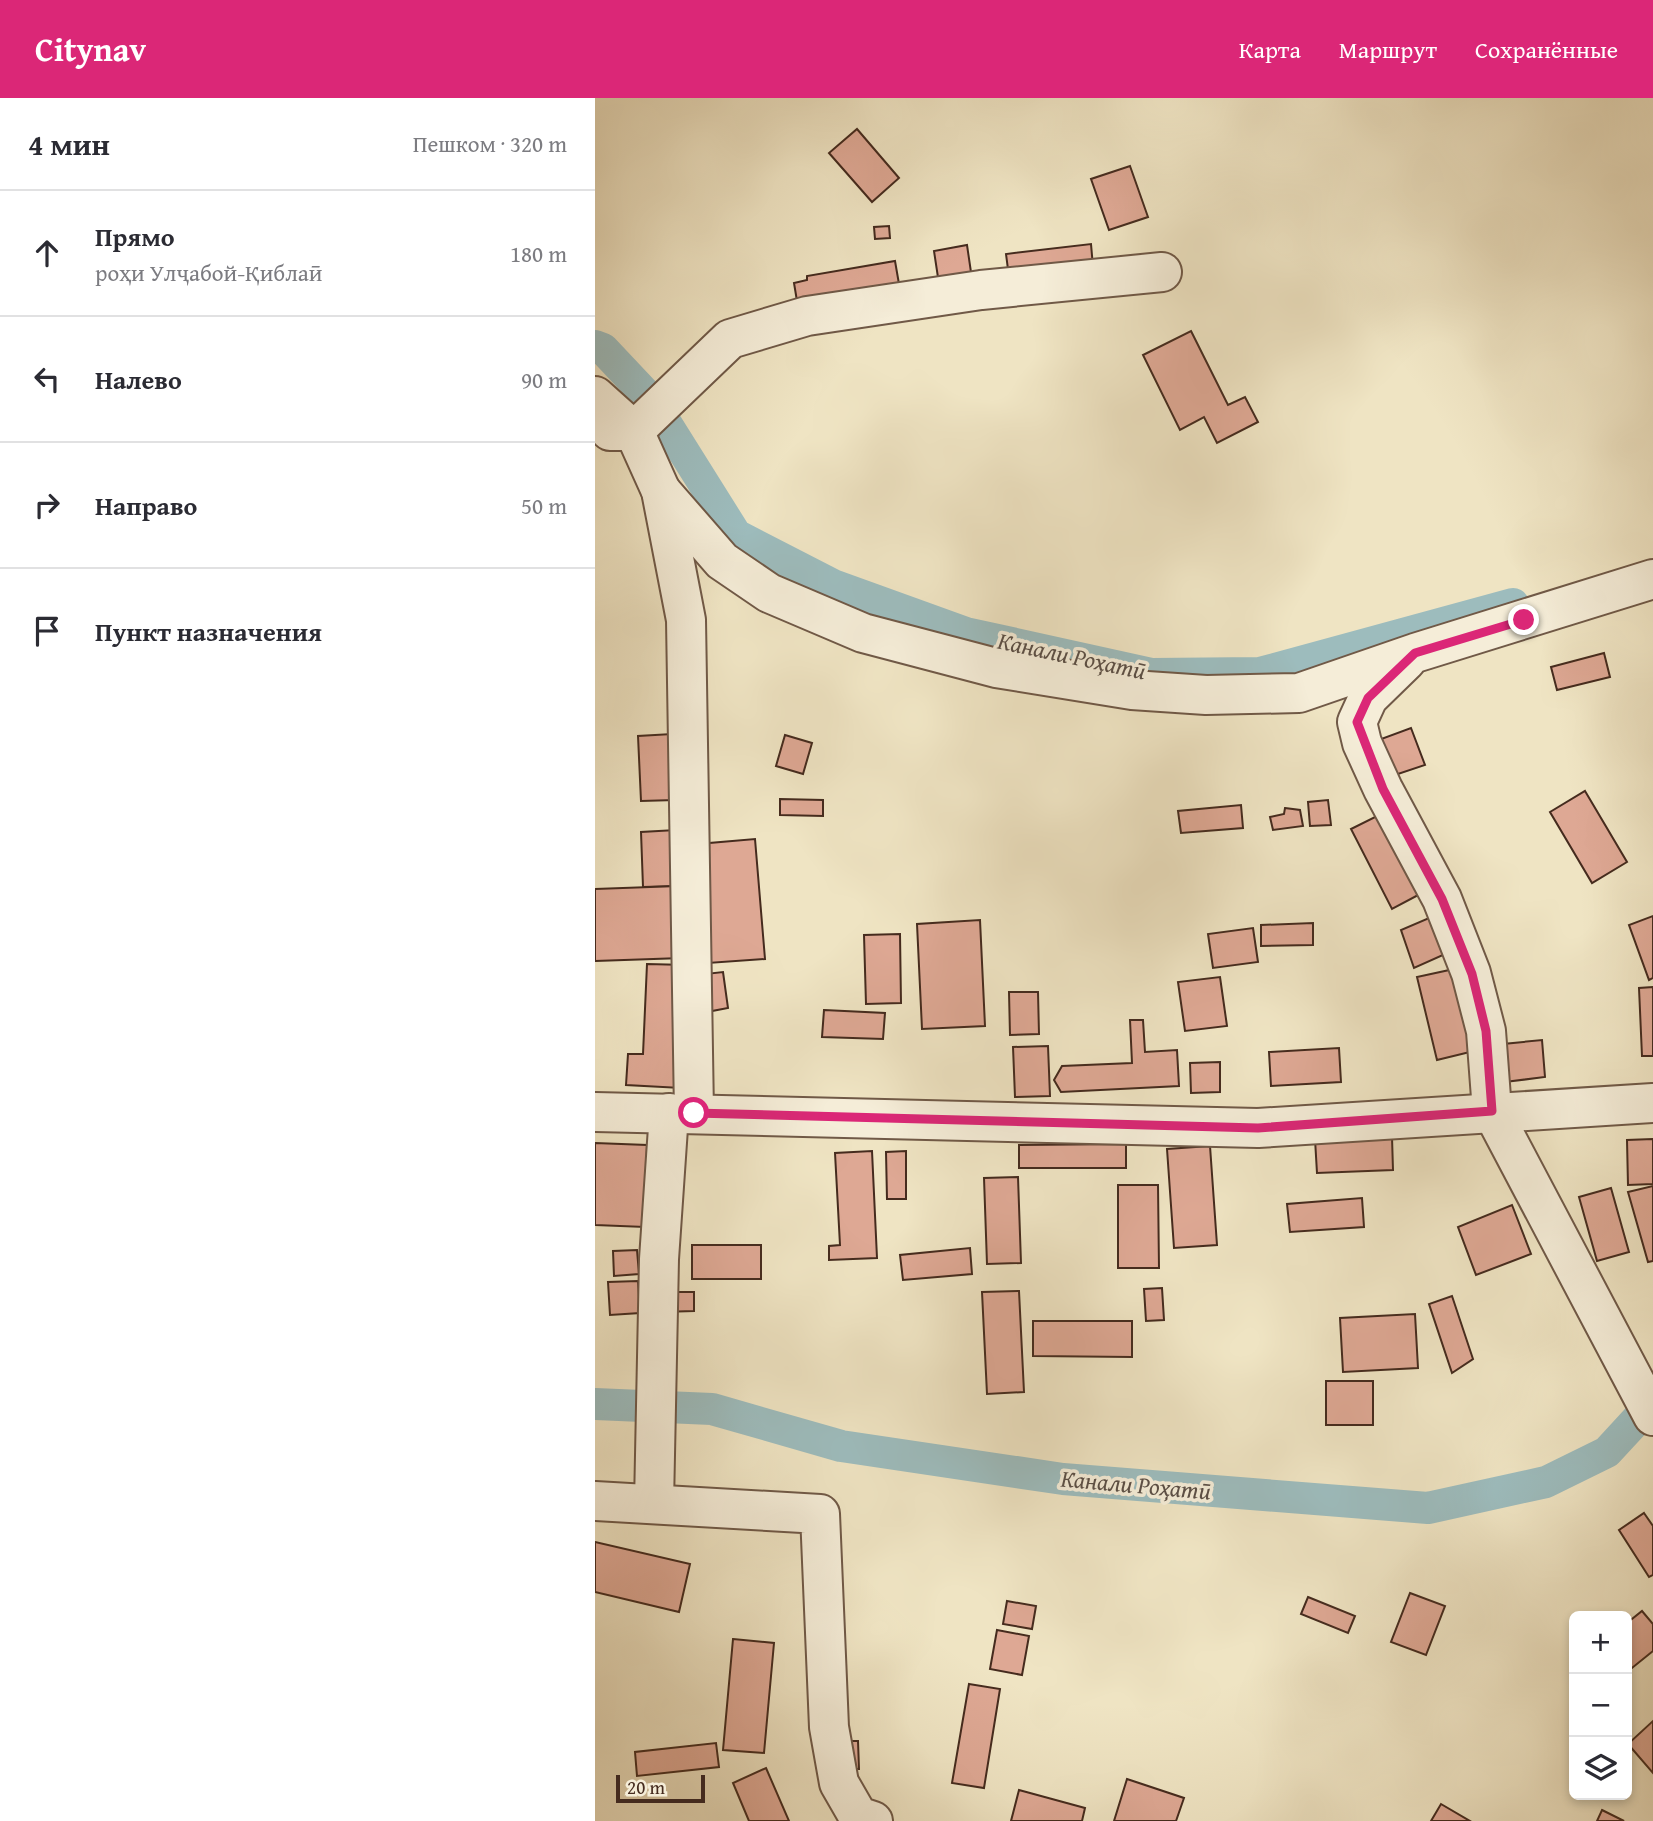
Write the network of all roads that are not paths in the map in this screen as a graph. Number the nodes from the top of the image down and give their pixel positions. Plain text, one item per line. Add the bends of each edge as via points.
1 (1163, 272) dead end
2 (595, 396) edge
3 (651, 416) junction
4 (595, 431) edge
5 (661, 491) junction
6 (1653, 579) edge
7 (1415, 653) junction
8 (1653, 1103) edge
9 (1492, 1111) junction
10 (595, 1112) edge
11 (682, 1113) junction
12 (1653, 1416) edge
13 (595, 1501) edge
14 (654, 1504) junction
15 (873, 1821) edge

1 - 3 street via 981,290 807,316 730,339
2 - 3 street
3 - 4 street
3 - 5 street
5 - 7 street via 722,561 769,593 863,633 996,668 1132,690 1206,695 1299,693
5 - 11 street via 686,620
6 - 7 street
7 - 9 street via 1368,698 1357,722 1383,789 1442,899 1472,974 1486,1031
8 - 9 street
9 - 11 street via 1258,1128
9 - 12 street
10 - 11 street
11 - 14 street via 660,1236
13 - 14 street
14 - 15 street via 820,1514 829,1727 839,1783 857,1816

